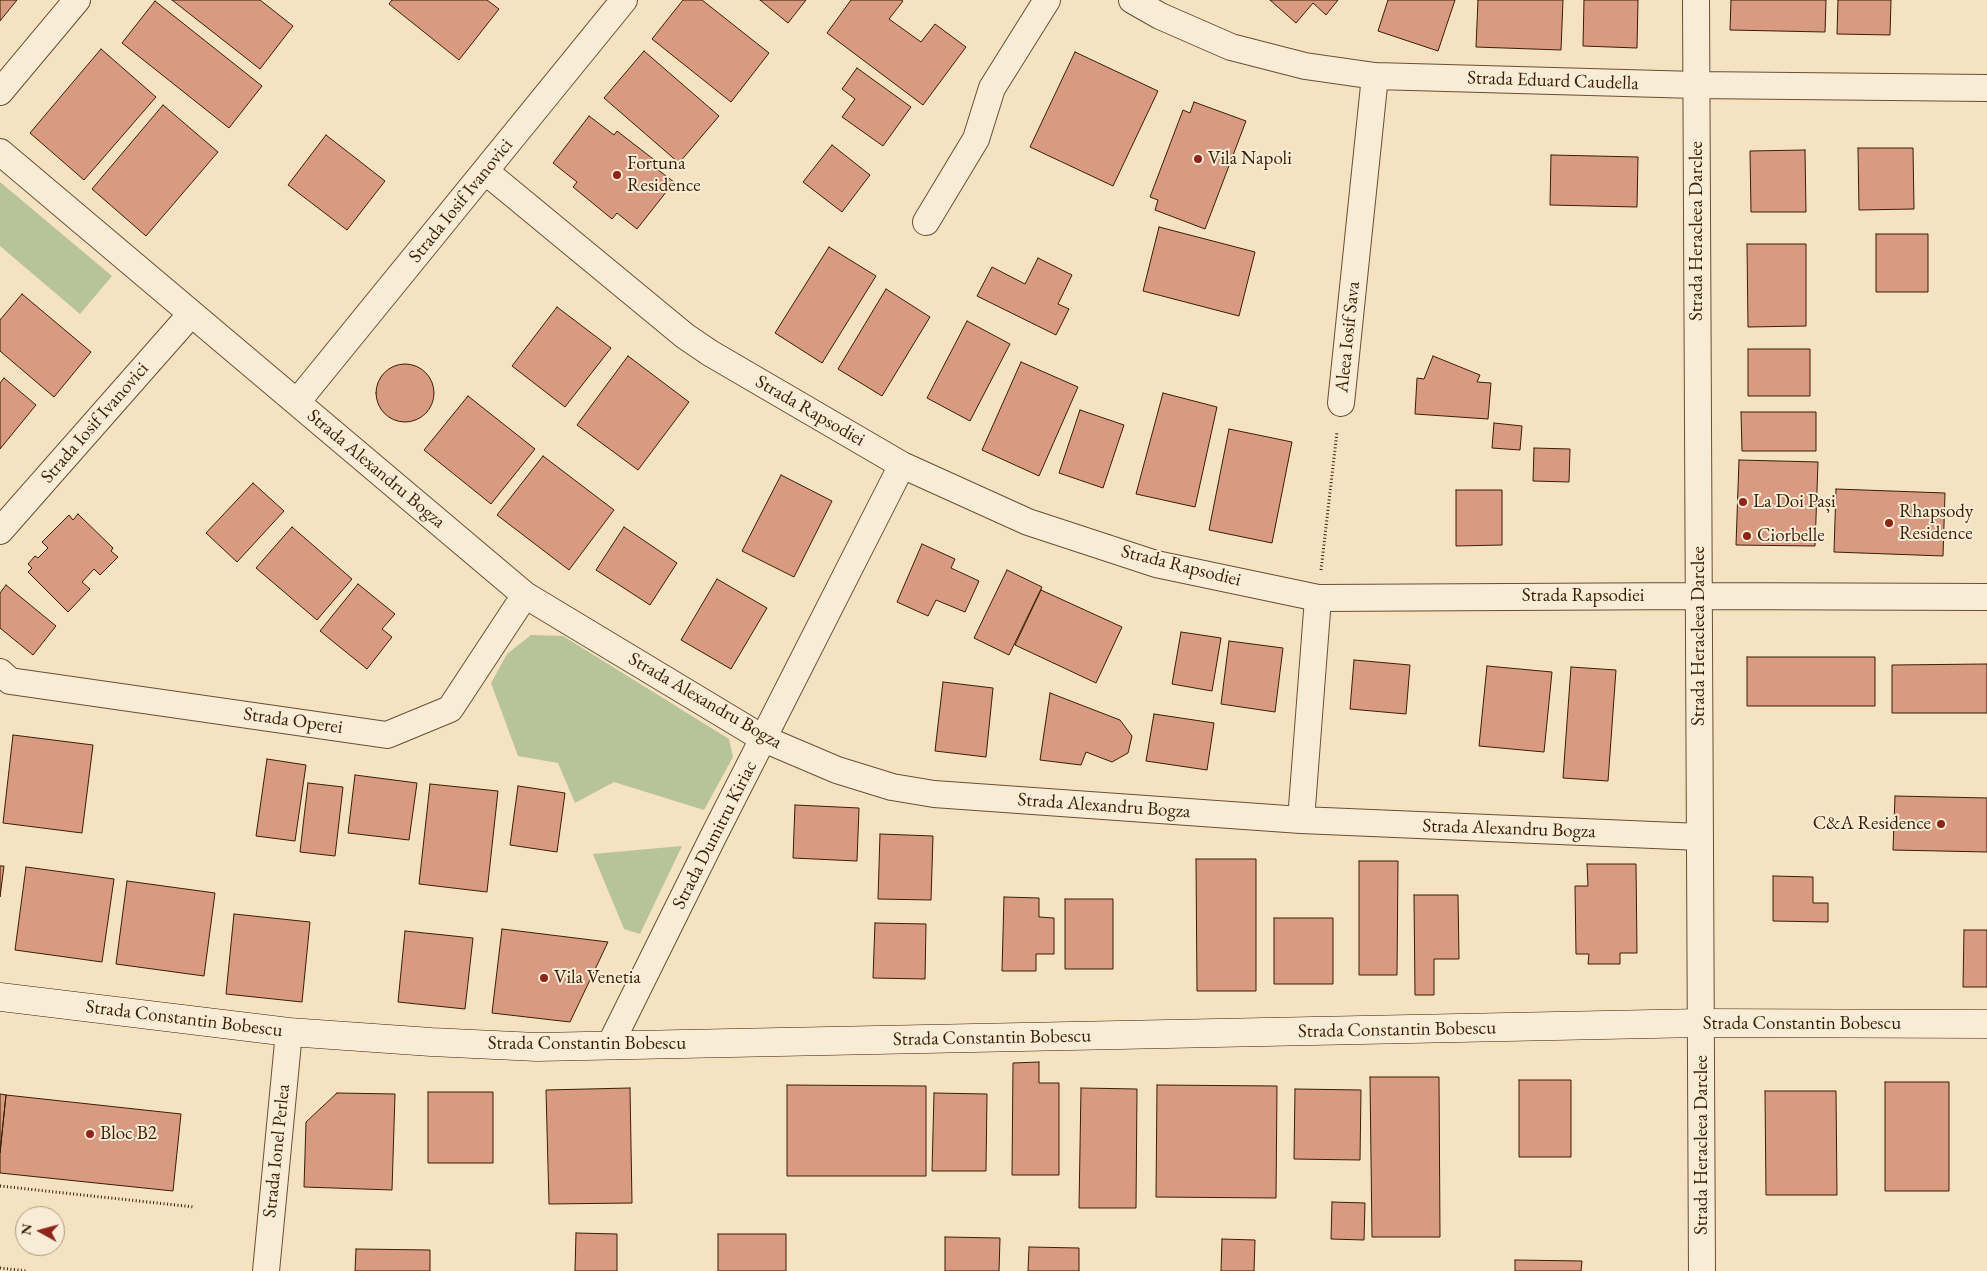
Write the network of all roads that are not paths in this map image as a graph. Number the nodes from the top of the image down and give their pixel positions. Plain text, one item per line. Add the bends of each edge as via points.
1 (77, 0) edge
2 (624, 0) edge
3 (1048, 0) edge
4 (1132, 0) edge
5 (1696, 0) edge
6 (1375, 76) junction
7 (1696, 84) junction
8 (1987, 88) edge
9 (0, 92) edge
10 (0, 152) edge
11 (485, 171) junction
12 (926, 222) dead end
13 (191, 314) junction
14 (297, 402) junction
15 (1340, 403) road end
16 (902, 465) junction
17 (0, 531) edge
18 (525, 595) junction
19 (1699, 596) junction
20 (1987, 597) edge
21 (1318, 598) junction
22 (0, 672) edge
23 (764, 738) junction
24 (1301, 820) junction
25 (1700, 837) junction
26 (0, 997) edge
27 (1701, 1024) junction
28 (1987, 1024) edge
29 (289, 1032) junction
30 (610, 1045) junction
31 (266, 1271) edge
32 (1702, 1271) edge

1 - 9 street
2 - 11 street, Strada Iosif Ivanovici
3 - 12 street via 992,88 976,140
4 - 6 street, Strada Eduard Caudella via 1231,47 1305,66
5 - 7 street, Strada Heracleea Darclee
6 - 7 street, Strada Eduard Caudella
6 - 15 street, Aleea Iosif Sava
7 - 8 street, Strada Eduard Caudella
7 - 19 street, Strada Heracleea Darclee
10 - 13 street, Strada Alexandru Bogza
11 - 14 street, Strada Iosif Ivanovici
11 - 16 street, Strada Rapsodiei via 685,336
13 - 14 street, Strada Alexandru Bogza
13 - 17 street, Strada Iosif Ivanovici
14 - 18 street, Strada Alexandru Bogza
16 - 21 street, Strada Rapsodiei via 1028,522 1156,564
16 - 23 street, Strada Dumitru Kiriac
18 - 22 street, Strada Operei via 450,709 387,734 10,681
18 - 23 street, Strada Alexandru Bogza
19 - 20 street, Strada Rapsodiei
19 - 21 street, Strada Rapsodiei
19 - 25 street, Strada Heracleea Darclee
21 - 24 street
23 - 24 street, Strada Alexandru Bogza via 837,770 892,787 934,794
23 - 30 street, Strada Dumitru Kiriac
24 - 25 street, Strada Alexandru Bogza
25 - 27 street, Strada Heracleea Darclee
26 - 29 street, Strada Constantin Bobescu
27 - 28 street, Strada Constantin Bobescu
27 - 30 street, Strada Constantin Bobescu
27 - 32 street, Strada Heracleea Darclee
29 - 30 street, Strada Constantin Bobescu via 537,1047
29 - 31 street, Strada Ionel Perlea

